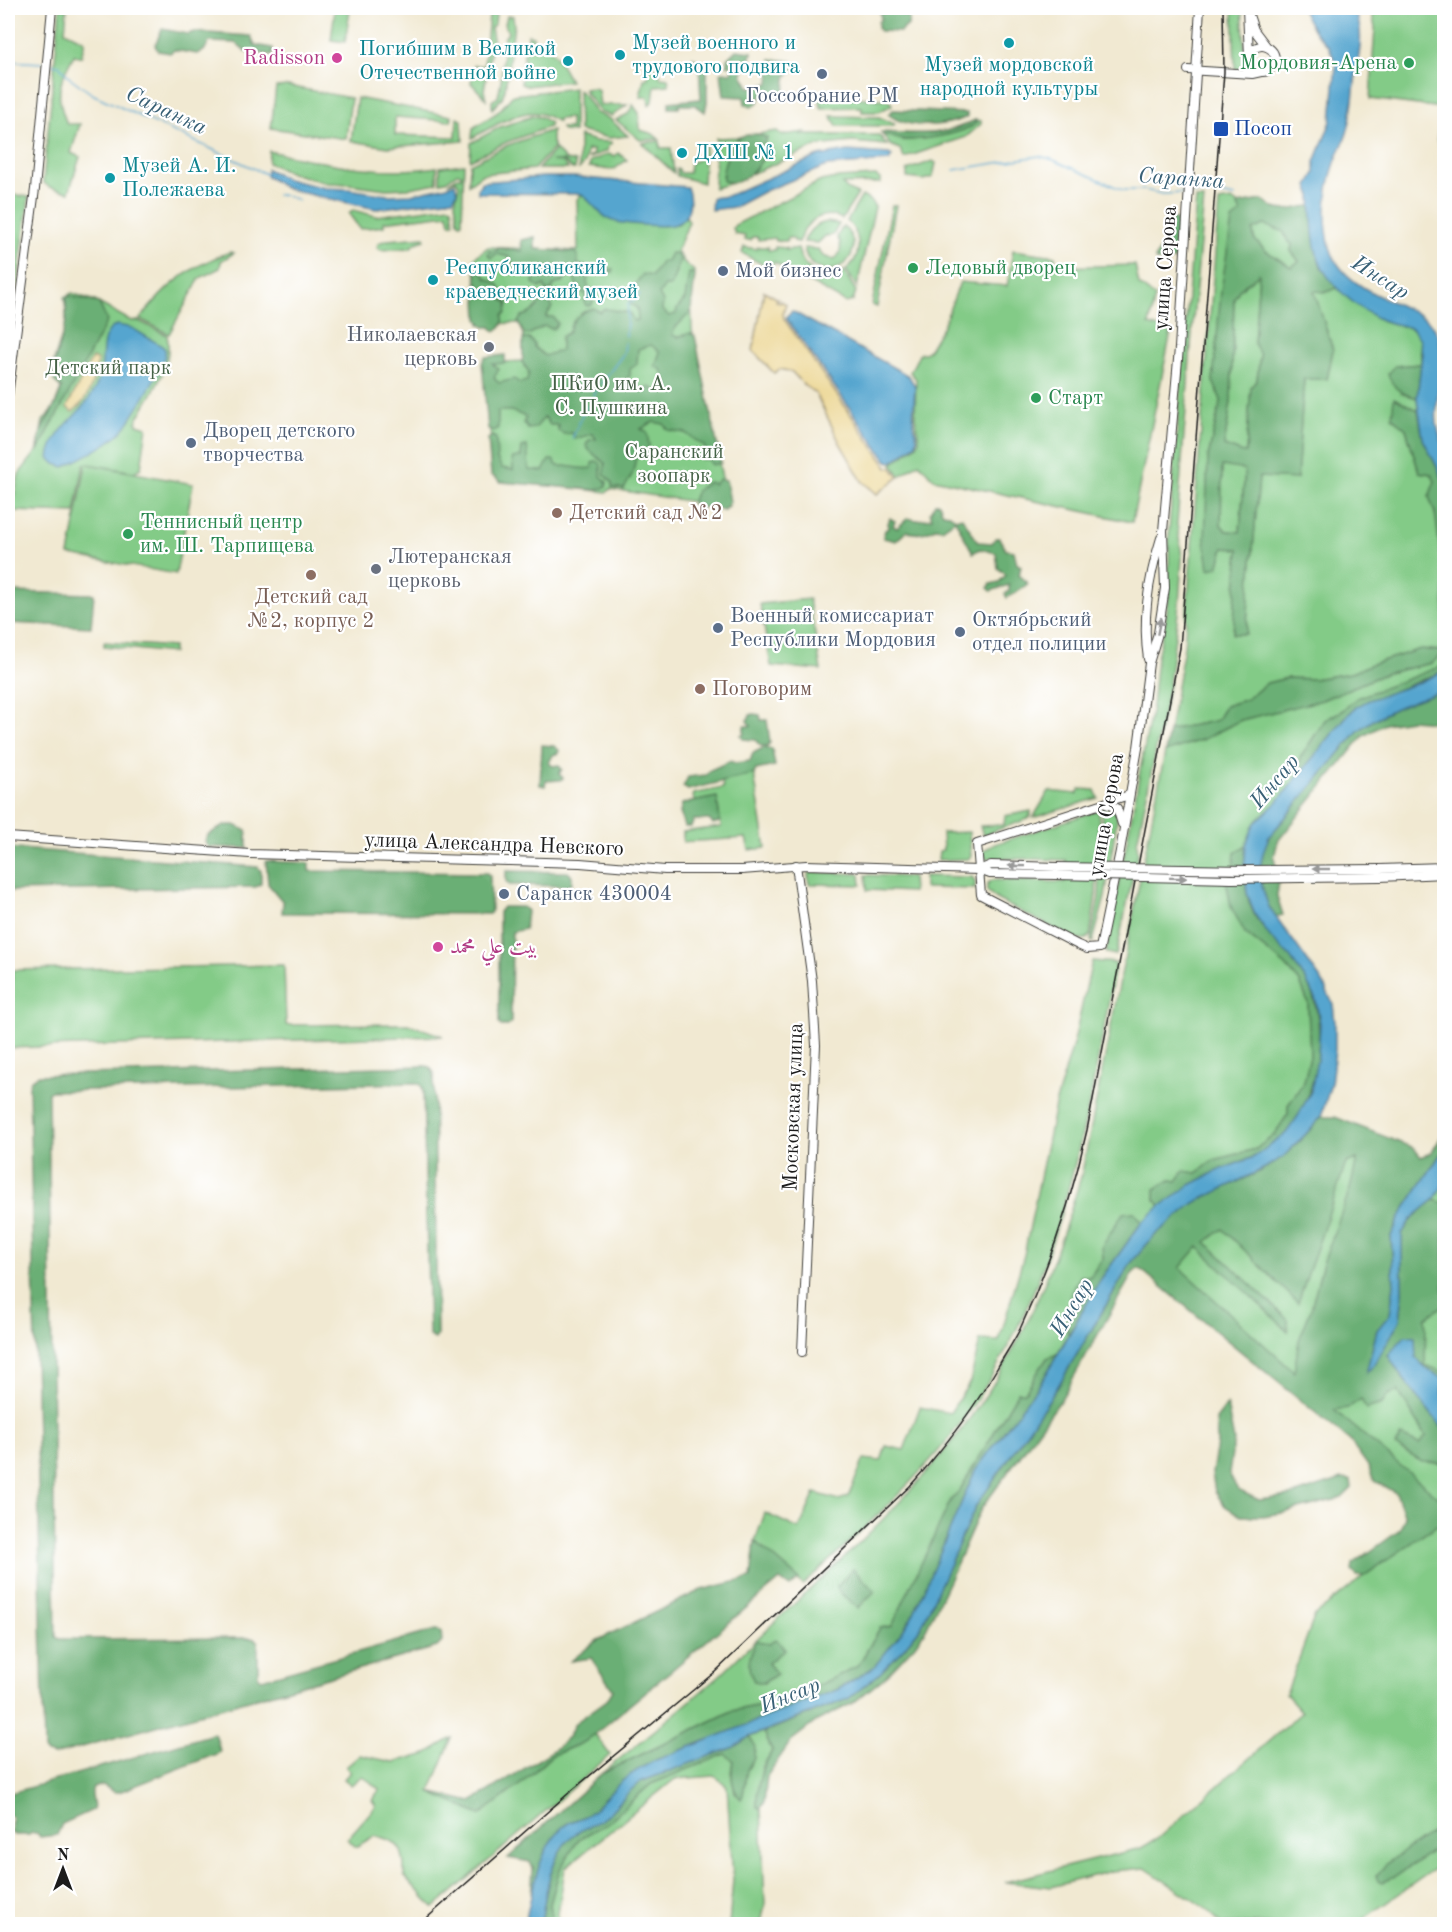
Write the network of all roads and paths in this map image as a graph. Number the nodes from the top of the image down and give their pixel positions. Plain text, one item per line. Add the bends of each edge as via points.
1 (52, 8) edge
2 (1200, 8) edge
3 (1247, 8) edge
4 (1267, 47) junction
5 (1249, 60) junction
6 (1192, 70) junction
7 (1263, 72) junction
8 (1242, 73) junction
9 (8, 396) edge
10 (1162, 531) junction
11 (1150, 580) junction
12 (1165, 588) junction
13 (1149, 663) junction
14 (1132, 781) junction
15 (1129, 795) junction
16 (1115, 800) junction
17 (1101, 804) junction
18 (1124, 829) junction
19 (8, 837) edge
20 (796, 865) junction
21 (1444, 867) edge
22 (979, 870) junction
23 (1380, 873) junction
24 (1444, 874) edge
25 (802, 1352) dead end

1 - 9 street via 35,189
2 - 6 street, улица Серова
3 - 4 street via 1254,30
3 - 5 street
4 - 5 street via 1255,48
4 - 7 street via 1274,52 1275,60 1273,67
5 - 7 street via 1252,68
5 - 8 street
6 - 8 street
6 - 10 street, улица Серова via 1179,348
7 - 8 street
10 - 11 street, улица Серова
10 - 12 street, улица Серова
11 - 12 street via 1163,579
11 - 13 street, улица Серова
13 -> 12 street, улица Серова
13 - 14 street, улица Серова
14 - 15 street, улица Серова
14 - 16 street
15 - 16 street
15 - 18 street, улица Серова
16 - 17 street
17 - 18 street via 1117,808
17 - 22 street via 977,844
18 - 22 street, улица Серова via 1100,948 1078,945 981,895
19 - 20 street, улица Александра Невского via 238,854 580,863 665,870
20 - 22 street, улица Александра Невского
20 - 25 street, Московская улица via 813,990 816,1045
21 - 23 street
22 - 23 street, улица Александра Невского, bridge via 991,865 1057,871
23 - 24 street

